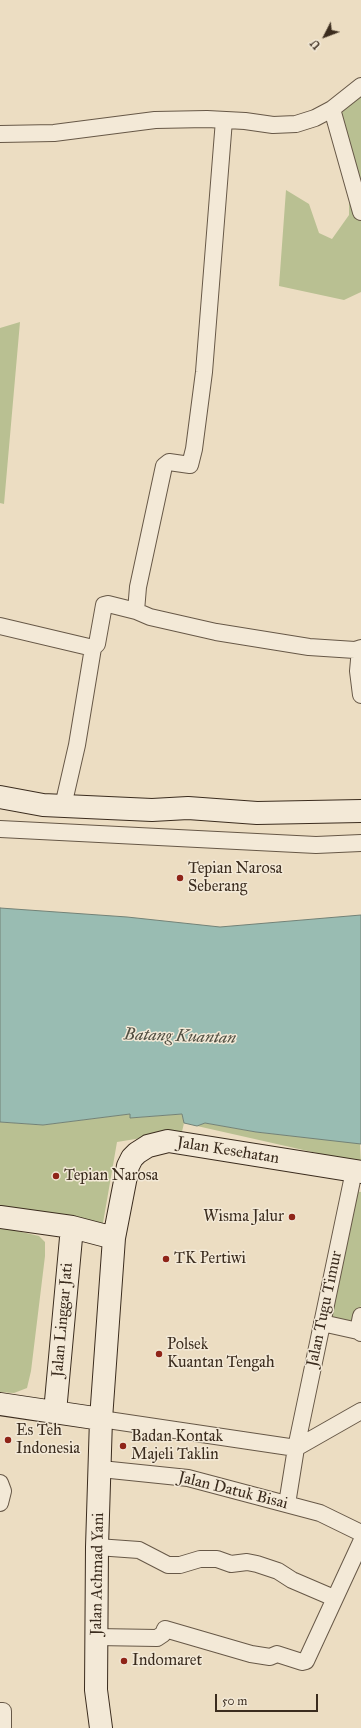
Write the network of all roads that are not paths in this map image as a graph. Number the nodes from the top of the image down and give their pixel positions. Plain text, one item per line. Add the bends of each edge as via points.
1 (361, 86) edge
2 (332, 109) junction
3 (224, 120) junction
4 (0, 134) edge
5 (361, 212) edge
6 (136, 612) junction
7 (0, 626) edge
8 (93, 648) junction
9 (361, 648) edge
10 (361, 695) edge
11 (0, 797) edge
12 (361, 804) edge
13 (63, 806) junction
14 (361, 811) edge
15 (0, 829) edge
16 (361, 843) edge
17 (357, 1172) edge
18 (0, 1217) edge
19 (72, 1227) junction
20 (114, 1238) junction
21 (322, 1324) junction
22 (360, 1327) edge
23 (0, 1404) edge
24 (361, 1411) edge
25 (55, 1412) junction
26 (101, 1419) junction
27 (296, 1448) junction
28 (101, 1469) junction
29 (287, 1504) junction
30 (361, 1533) edge
31 (361, 1542) edge
32 (97, 1547) junction
33 (334, 1598) junction
34 (96, 1637) junction
35 (0, 1711) edge
36 (3, 1728) edge
37 (101, 1728) edge

1 - 2 street
2 - 3 street via 296,124 272,125
2 - 5 street
3 - 4 street via 155,120 54,132
3 - 6 street via 204,372 194,449 190,465 169,462 164,466 138,587
6 - 8 street via 104,605 97,644
6 - 9 street via 216,632 309,647
7 - 8 street
8 - 13 street via 77,745
9 - 10 street via 358,671
11 - 13 street
12 - 14 street
13 - 14 street via 152,810 188,808 257,813
15 - 16 street via 316,845
17 - 20 street, Jalan Kesehatan via 168,1141 148,1146 137,1153 128,1166
17 - 21 street, Jalan Tugu Timur
18 - 19 street
19 - 20 street
19 - 25 street, Jalan Linggar Jati
20 - 26 street
21 - 22 street
21 - 27 street, Jalan Tugu Timur
23 - 25 street
24 - 27 street
25 - 26 street
26 - 27 street
26 - 28 street, Jalan Achmad Yani
27 - 29 street, Jalan Tugu Timur
28 - 29 street, Jalan Datuk Bisai via 188,1478
28 - 32 street, Jalan Achmad Yani
29 - 30 street, Jalan Datuk Bisai via 320,1513
31 - 33 street
32 - 33 street via 139,1550 168,1565 180,1566 200,1560 217,1559 231,1564 258,1564
32 - 34 street, Jalan Achmad Yani
33 - 34 street via 306,1661 302,1662 277,1654 270,1657 251,1654 165,1629 157,1638
34 - 37 street, Jalan Achmad Yani via 96,1690
35 - 36 street via 3,1711

